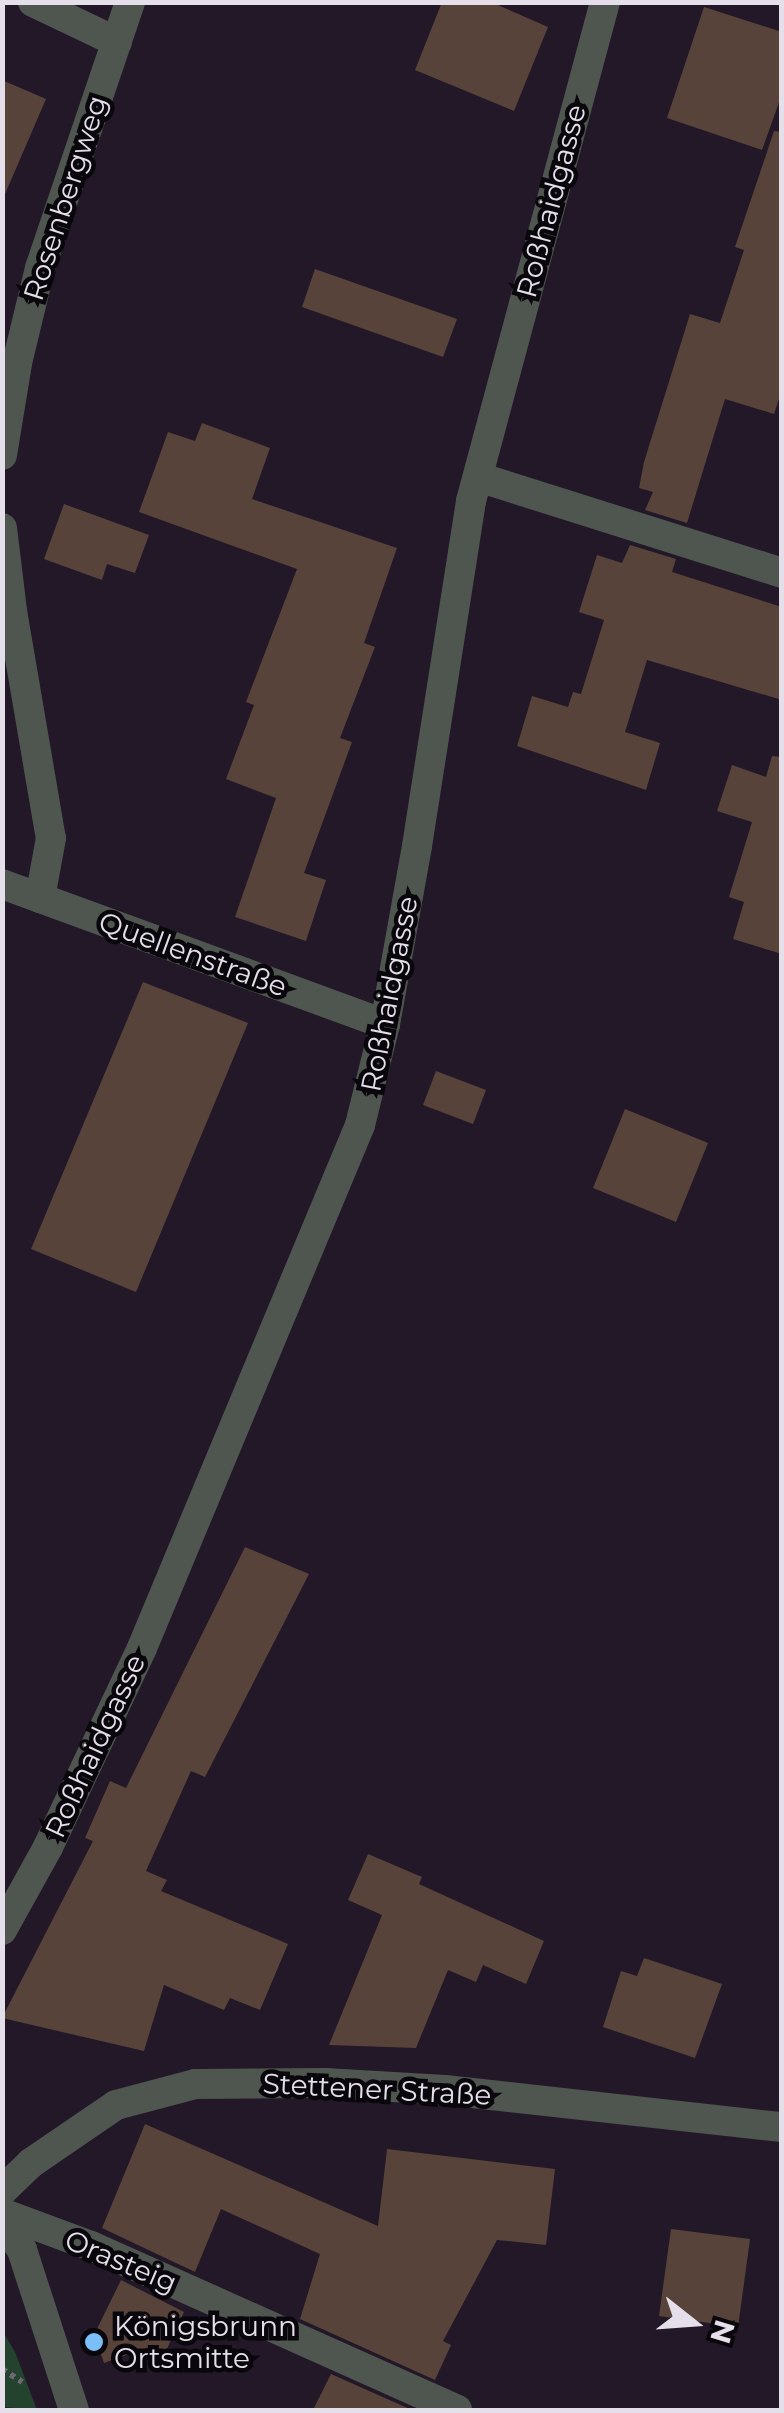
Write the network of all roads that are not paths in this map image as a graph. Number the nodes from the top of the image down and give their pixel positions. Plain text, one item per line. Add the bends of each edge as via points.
1 (34, 2) edge
2 (130, 2) edge
3 (605, 2) edge
4 (116, 42) junction
5 (2, 456) edge
6 (478, 477) junction
7 (2, 528) edge
8 (782, 572) edge
9 (2, 884) edge
10 (40, 898) junction
11 (385, 1024) junction
12 (2, 1930) edge
13 (782, 2126) edge
14 (2, 2191) edge
15 (2, 2213) edge
16 (2, 2223) edge
17 (74, 2410) edge
18 (457, 2410) edge

1 - 4 street
2 - 4 street, Rosenbergweg
3 - 6 street, Roßhaidgasse
4 - 5 street, Rosenbergweg via 40,268
6 - 8 street
6 - 11 street, Roßhaidgasse
7 - 10 street via 51,838
9 - 10 street, Quellenstraße
10 - 11 street, Quellenstraße
11 - 12 street, Roßhaidgasse via 360,1125 175,1572 108,1725
13 - 14 street, Stettener Straße via 444,2090 195,2084 116,2105
15 - 18 street, Orasteig via 91,2246
16 - 17 street via 22,2250

